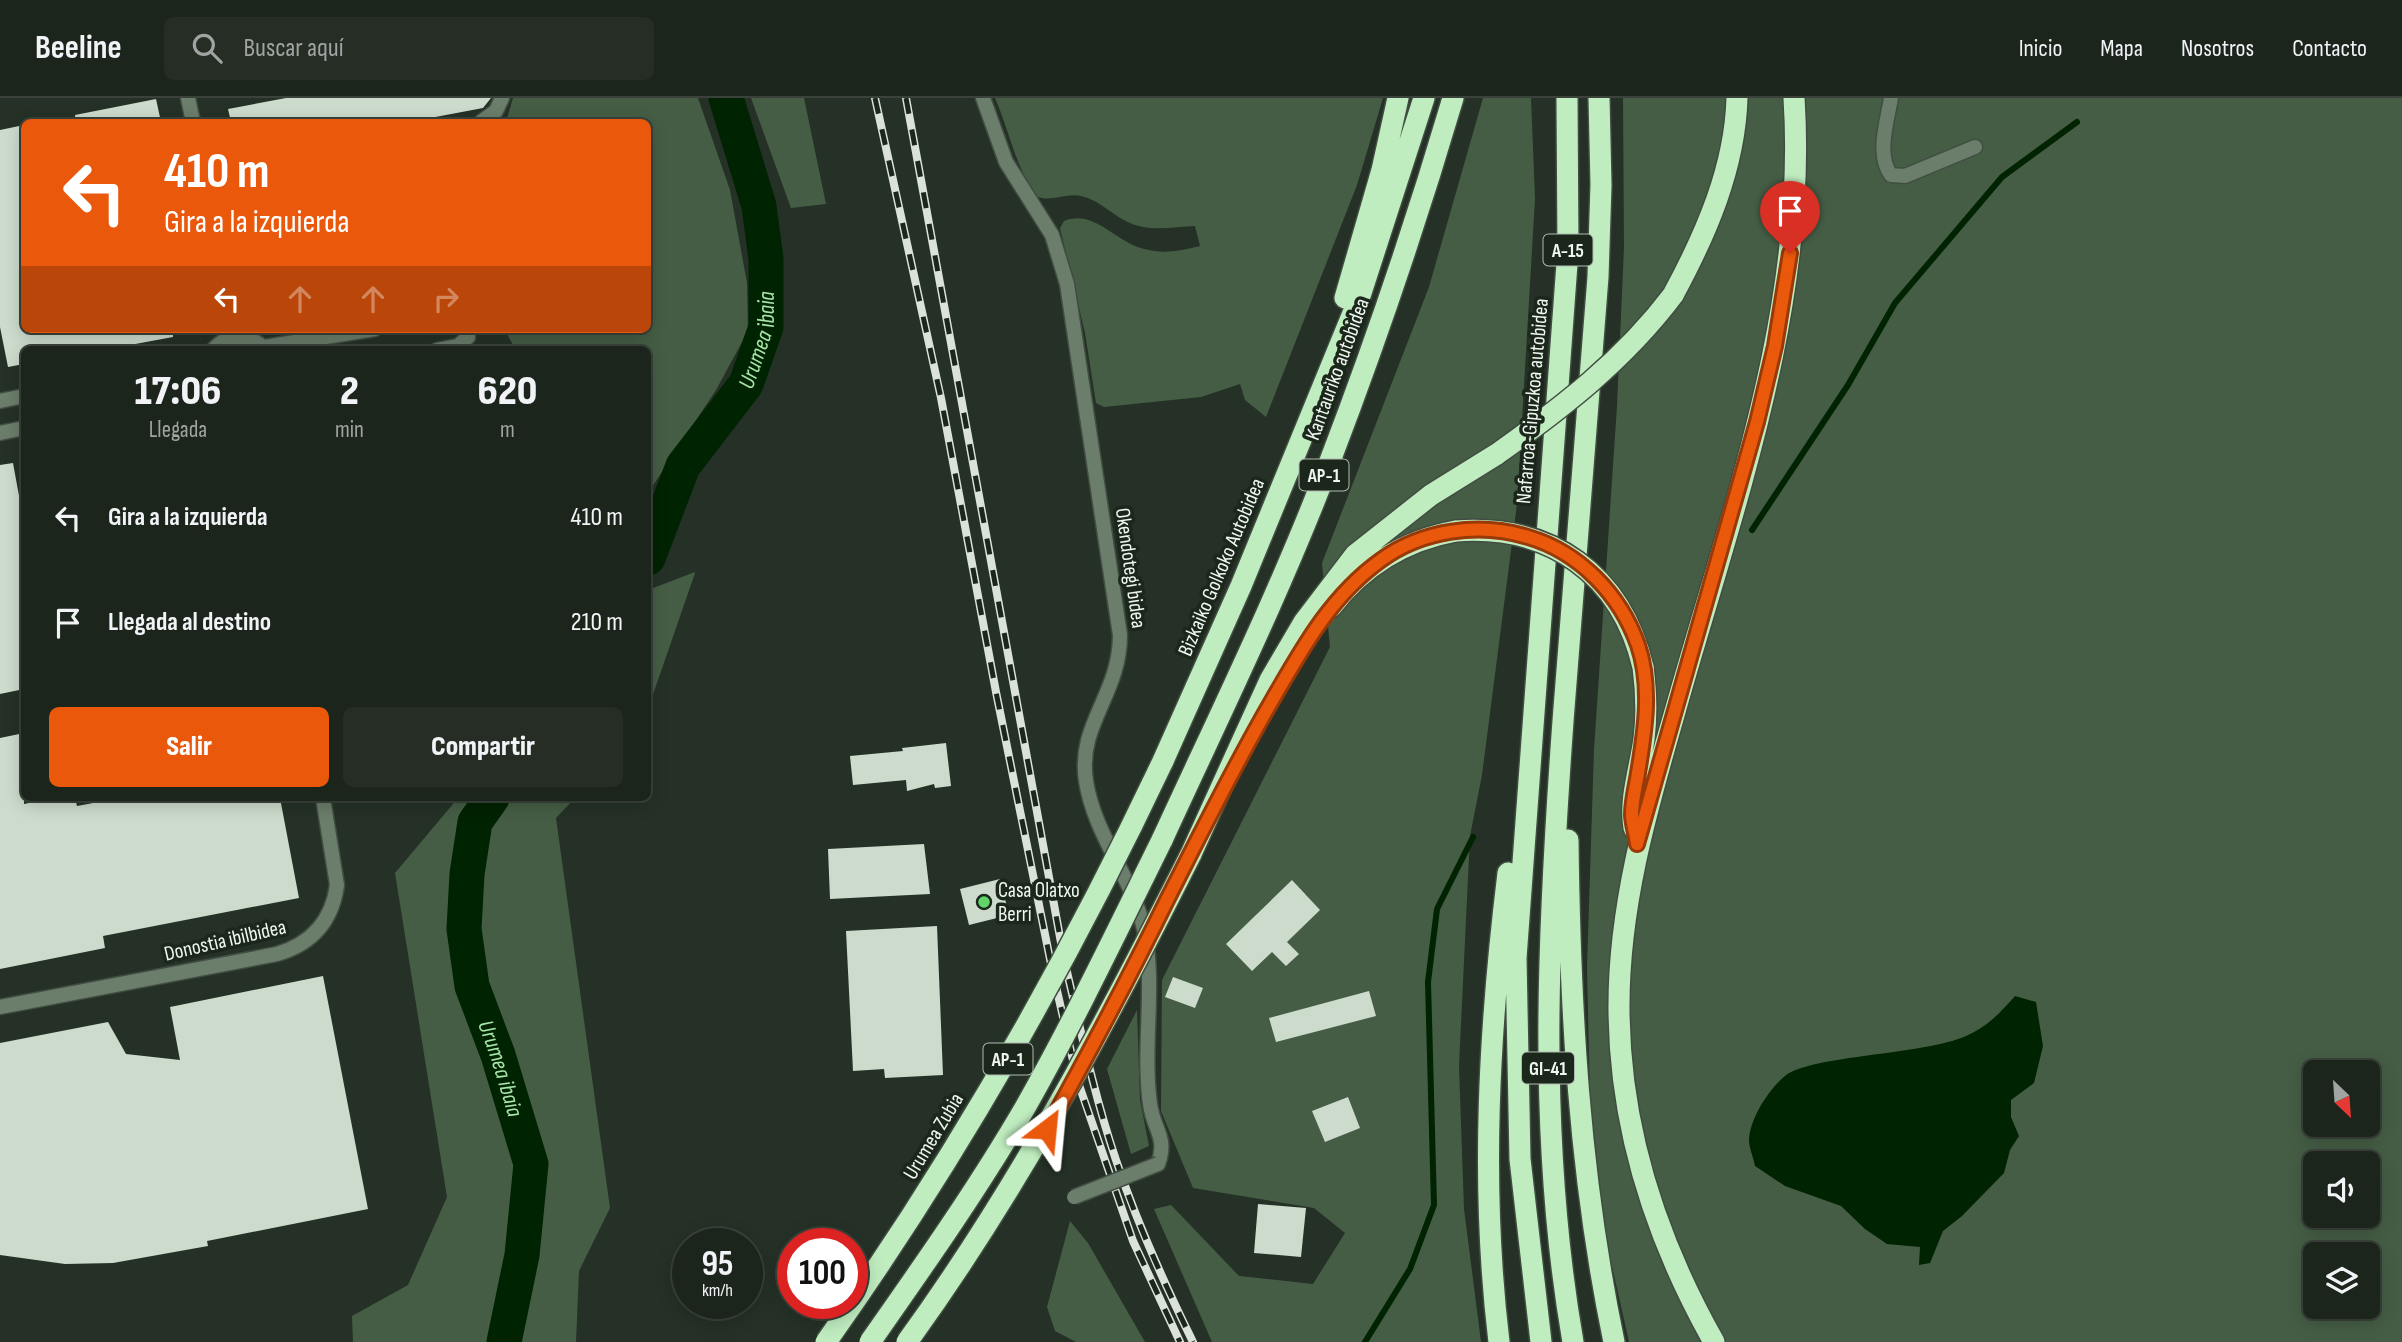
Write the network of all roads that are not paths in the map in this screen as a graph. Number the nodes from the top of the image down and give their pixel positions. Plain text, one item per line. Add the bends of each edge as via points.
1 (188, 98) edge
2 (502, 98) edge
3 (983, 98) edge
4 (1398, 98) edge
5 (1424, 98) edge
6 (1453, 98) edge
7 (1567, 98) edge
8 (1599, 98) edge
9 (1737, 98) edge
10 (1794, 98) edge
11 (1891, 98) edge
12 (192, 119) edge
13 (485, 119) edge
14 (1975, 147) dead end
15 (250, 333) edge
16 (349, 333) edge
17 (219, 346) edge
18 (262, 346) edge
19 (1321, 391) junction
20 (21, 398) edge
21 (0, 401) edge
22 (21, 429) edge
23 (0, 433) edge
24 (1163, 761) joint
25 (1220, 791) junction
26 (1558, 792) junction
27 (324, 801) edge
28 (1524, 834) junction
29 (1637, 844) junction
30 (0, 1007) edge
31 (1074, 1197) dead end
32 (1611, 1332) edge
33 (826, 1342) edge
34 (870, 1342) edge
35 (907, 1342) edge
36 (1499, 1342) edge
37 (1541, 1342) edge
38 (1573, 1342) edge
39 (1714, 1342) edge

1 - 12 street
2 - 13 street
3 - 31 street, Okendotegi bidea, bridge via 1006,162 1052,235 1074,319 1120,635 1116,674 1088,734 1084,766 1092,806 1128,882 1144,931 1150,1105 1164,1148 1158,1164
4 - 19 highway
5 - 19 highway, Kantauriko autobidea / AP-1 via 1360,296
6 - 34 highway, Kantauriko autobidea / AP-1, bridge via 1423,198 1330,462 1162,840 1025,1107
7 - 28 highway, Nafarroa-Gipuzkoa autobidea / A-15 via 1568,250
8 - 26 highway, A-15 via 1598,277
9 - 25 highway, bridge via 1718,197 1698,250 1673,295 1646,331 1564,406 1431,495 1355,555 1304,622 1270,680
10 - 29 highway via 1794,206 1775,346
11 - 14 street via 1884,147 1885,167 1891,176 1905,176
15 - 18 street
16 - 18 street
17 - 18 street via 237,337
19 - 24 highway, Bizkaiko Golkoko Autobidea / AP-1
20 - 21 street
22 - 23 street
24 - 33 highway, Urumea Zubia / AP-1, bridge via 1108,879 1029,1024 940,1174
25 - 29 highway, bridge via 1302,645 1344,592 1399,549 1456,531 1497,530 1538,540 1576,560 1620,607 1638,646 1646,688 1632,814
25 - 35 highway, bridge via 1121,994 1047,1129 966,1260
26 - 32 highway via 1568,827 1569,947 1580,1136
26 - 38 highway, GI-41 via 1548,955 1547,1083
27 - 30 street, Donostia ibilbidea via 337,872 335,899 324,924 303,944 276,954
28 - 36 highway via 1509,867 1504,907 1486,1144 1488,1228
28 - 37 highway, GI-41 via 1516,958 1516,1085 1526,1228
29 - 39 highway via 1620,970 1626,1097 1658,1225

